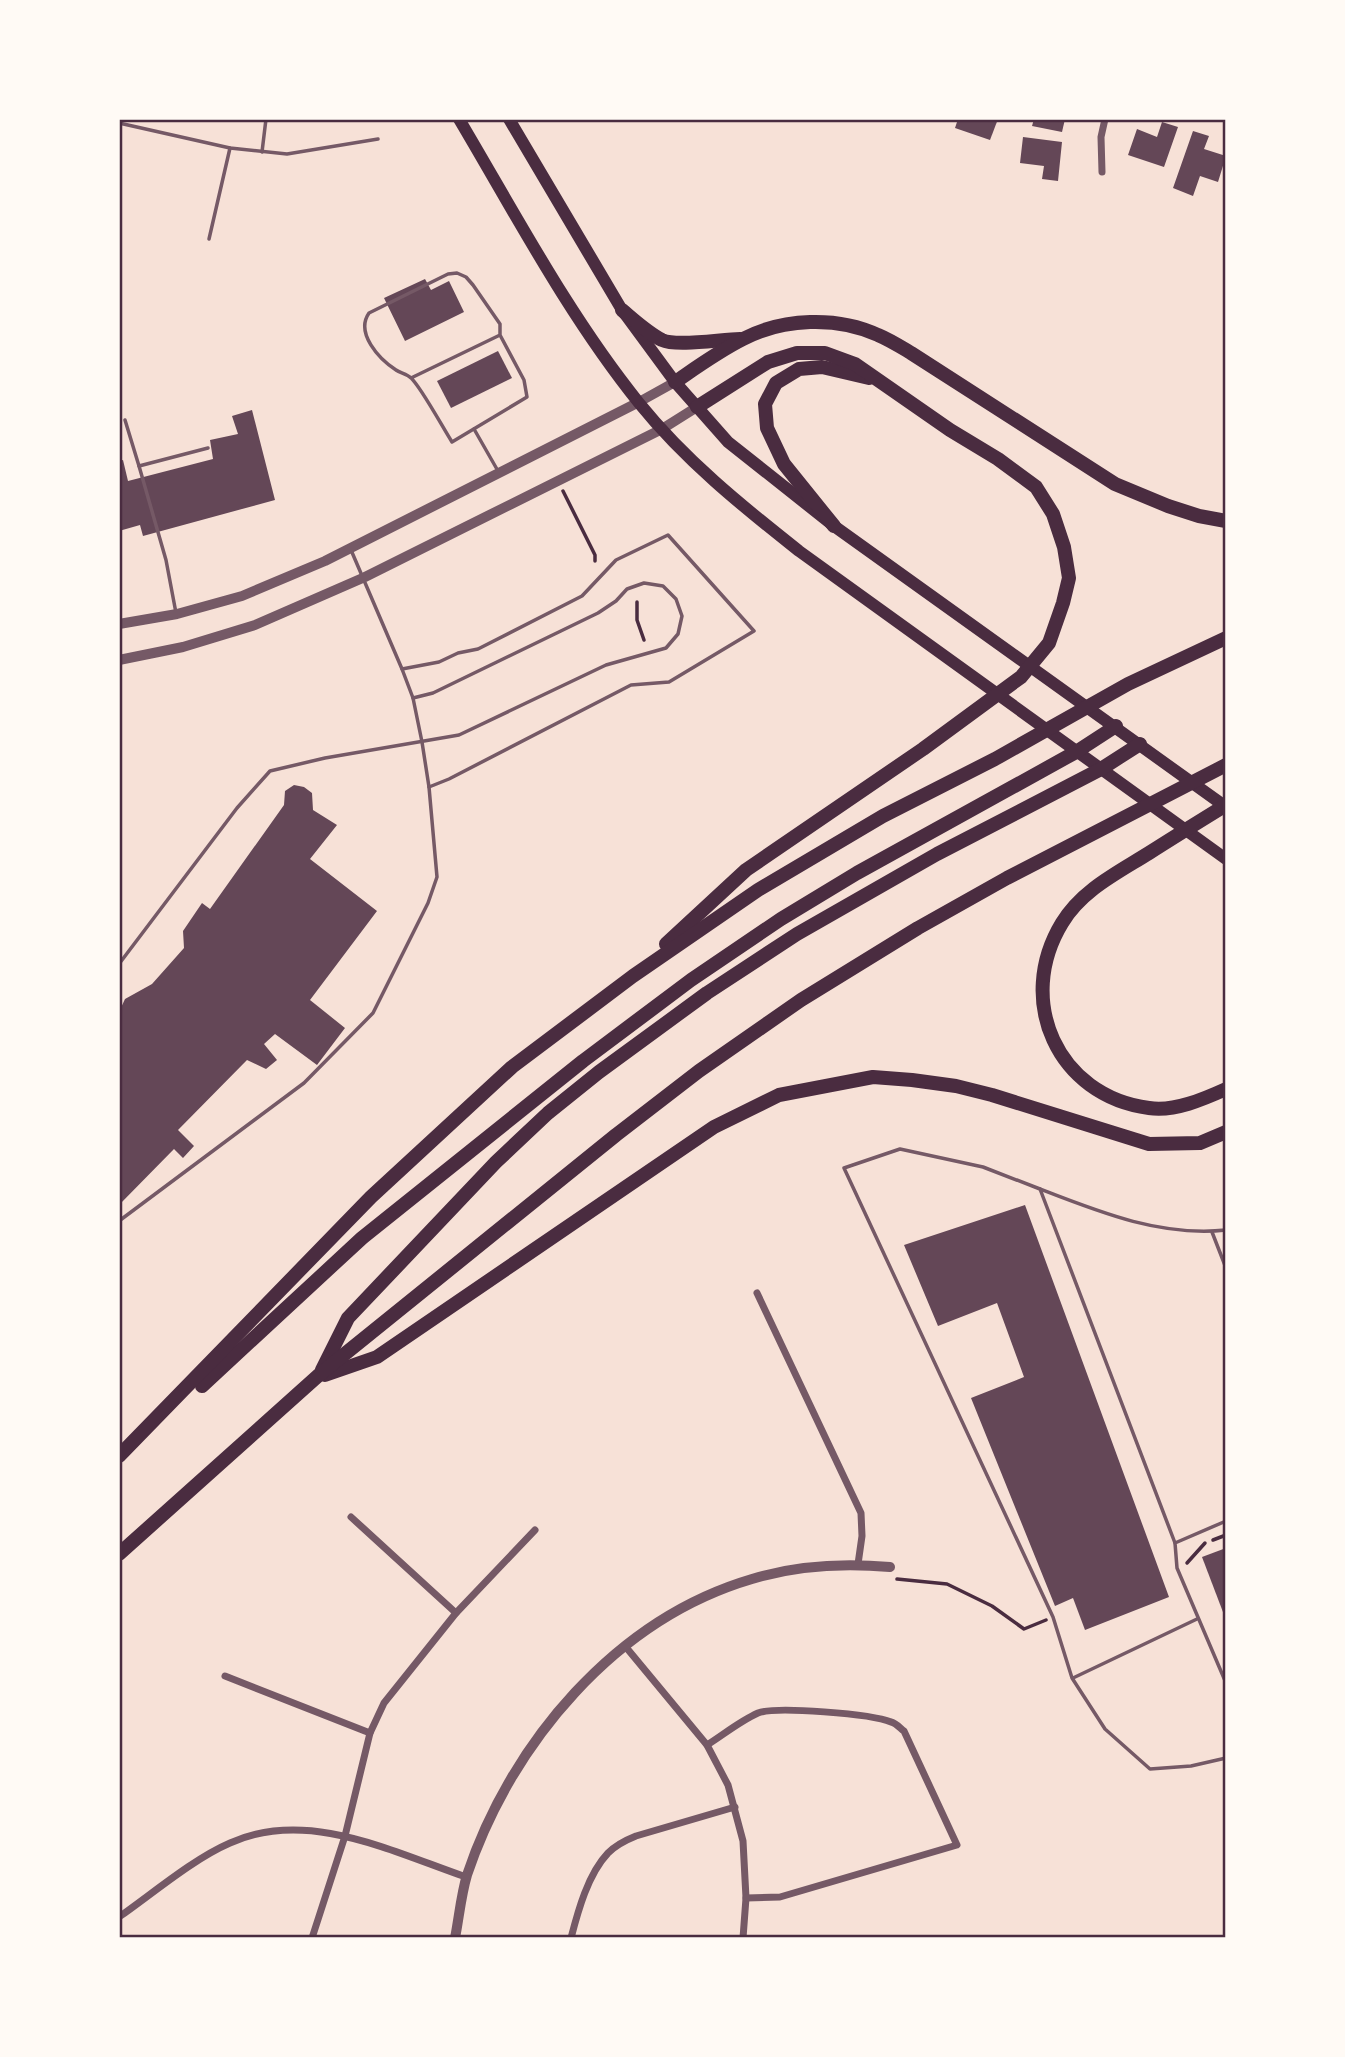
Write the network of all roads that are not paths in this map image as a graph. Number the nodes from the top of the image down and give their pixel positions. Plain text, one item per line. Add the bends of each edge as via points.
1 (267, 119) edge
2 (458, 119) edge
3 (509, 119) edge
4 (1105, 119) edge
5 (119, 123) edge
6 (377, 139) dead end
7 (230, 148) junction
8 (262, 152) junction
9 (1102, 172) dead end
10 (209, 239) dead end
11 (622, 310) junction
12 (500, 335) junction
13 (742, 339) junction
14 (411, 378) junction
15 (874, 379) junction
16 (674, 382) junction
17 (639, 402) junction
18 (697, 407) junction
19 (125, 421) dead end
20 (474, 428) junction
21 (662, 429) junction
22 (208, 448) dead end
23 (139, 466) junction
24 (499, 473) junction
25 (1226, 521) edge
26 (834, 526) junction
27 (350, 548) junction
28 (365, 577) junction
29 (177, 614) junction
30 (119, 624) edge
31 (1226, 638) edge
32 (119, 660) edge
33 (402, 669) junction
34 (413, 698) junction
35 (1116, 726) junction
36 (422, 742) junction
37 (1140, 744) junction
38 (1076, 752) junction
39 (1226, 765) edge
40 (1101, 769) junction
41 (429, 786) junction
42 (1226, 806) edge
43 (1226, 859) edge
44 (119, 964) edge
45 (633, 976) junction
46 (1226, 1089) edge
47 (1226, 1132) edge
48 (1040, 1189) junction
49 (119, 1221) edge
50 (1226, 1230) edge
51 (1212, 1231) junction
52 (1226, 1268) edge
53 (757, 1293) dead end
54 (318, 1376) junction
55 (119, 1456) edge
56 (119, 1463) edge
57 (351, 1517) dead end
58 (1226, 1521) edge
59 (535, 1530) dead end
60 (1175, 1543) junction
61 (119, 1554) edge
62 (858, 1564) junction
63 (890, 1567) road end
64 (456, 1613) junction
65 (1197, 1619) junction
66 (625, 1646) junction
67 (225, 1676) dead end
68 (1072, 1678) junction
69 (1226, 1684) edge
70 (370, 1733) junction
71 (707, 1745) junction
72 (1226, 1758) edge
73 (735, 1807) junction
74 (345, 1836) junction
75 (466, 1877) junction
76 (746, 1898) junction
77 (119, 1917) edge
78 (312, 1938) edge
79 (455, 1938) edge
80 (571, 1938) edge
81 (743, 1938) edge

1 - 8 lane
2 - 17 highway via 577,317
3 - 11 highway
4 - 9 street
5 - 7 lane
6 - 8 lane via 287,155
7 - 8 lane
7 - 10 lane
11 - 13 highway via 664,341
11 - 16 highway
12 - 14 lane
12 - 14 lane via 500,324 473,285 457,273 448,274 369,313 364,320 364,330 379,357
12 - 20 lane via 524,380 527,397
13 - 16 highway
13 - 25 highway via 803,321 877,334 1115,484 1168,506
14 - 20 lane via 452,442
15 - 18 highway via 855,364 825,353 797,353 768,362
15 - 26 highway via 822,367 799,369 776,383 765,404 767,428 784,464
15 - 45 highway via 1036,487 1053,514 1069,578 1049,643 1021,677 746,870
16 - 17 street
16 - 18 highway
17 - 21 highway
17 - 24 street
18 - 21 street
18 - 26 highway via 728,442
19 - 23 lane
20 - 24 lane
21 - 28 street
21 - 38 highway via 701,470 799,551
22 - 23 lane
23 - 29 lane
24 - 27 street
26 - 35 highway
27 - 28 lane
27 - 29 street via 242,596
28 - 32 street via 255,625
28 - 33 lane
29 - 30 street
31 - 45 highway via 1128,684 883,816 758,890
33 - 34 lane
33 - 41 lane via 478,649 582,596 617,559 668,535 754,631 668,682 631,685
34 - 36 lane
34 - 36 lane via 433,693 598,613 627,589 644,583 663,586 676,598 682,616 678,634 666,648 606,665 459,735
35 - 37 highway
35 - 38 highway
36 - 41 lane
36 - 44 lane via 270,771
37 - 40 highway
37 - 42 highway
38 - 40 highway
38 - 56 highway via 781,919 691,980 362,1238
39 - 54 highway via 963,903 801,1000 627,1127
40 - 43 highway
40 - 54 highway via 797,933 599,1072 496,1162 348,1318
41 - 49 lane via 437,877 373,1013 304,1083
42 - 46 highway via 1080,900 1053,941 1041,990 1048,1032 1058,1051 1071,1068 1105,1094 1152,1109 1202,1100
45 - 55 highway via 512,1067 371,1197
47 - 54 highway via 1200,1143 1149,1144 992,1095 912,1080 873,1077 779,1095 714,1127 377,1357
48 - 51 lane via 1158,1228
48 - 60 lane
48 - 68 lane via 982,1167 900,1149 844,1168 1053,1617
50 - 51 lane
51 - 52 lane
53 - 62 street via 861,1513
54 - 61 highway
57 - 64 street
58 - 60 lane
59 - 64 street
60 - 65 lane via 1177,1568
62 - 63 street
62 - 66 street via 797,1569 752,1579 709,1595
64 - 70 street via 384,1703
65 - 68 lane
65 - 69 lane
66 - 71 street
66 - 75 street via 590,1676 549,1723 504,1793
67 - 70 street
68 - 72 lane via 1105,1729 1150,1769
70 - 74 street
71 - 73 street
71 - 76 street via 757,1714 772,1710 893,1722 904,1731 957,1845 780,1897
73 - 76 street via 743,1841
73 - 80 street via 623,1841 608,1853 591,1882
74 - 75 street
74 - 77 street via 304,1829 230,1842
74 - 78 street
75 - 79 street
76 - 81 street

